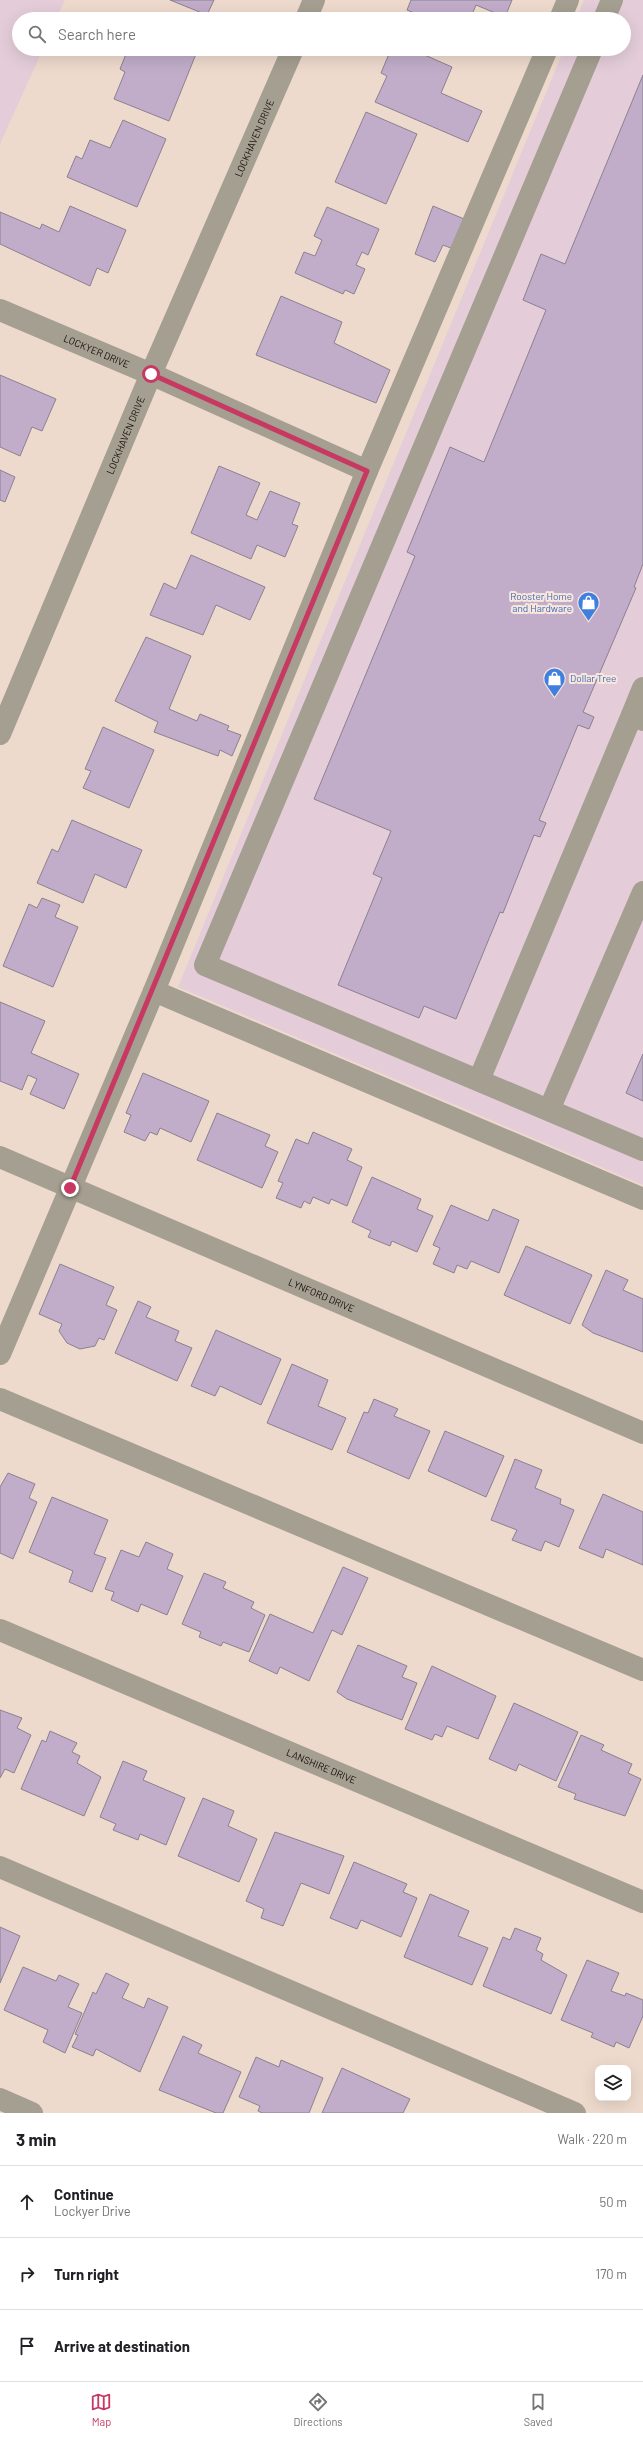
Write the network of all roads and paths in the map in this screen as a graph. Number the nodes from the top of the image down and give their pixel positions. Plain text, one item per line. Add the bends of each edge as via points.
1 (314, 0) edge
2 (568, 0) edge
3 (612, 0) edge
4 (309, 12) edge
5 (563, 12) edge
6 (607, 12) edge
7 (290, 56) edge
8 (544, 56) edge
9 (589, 56) edge
10 (0, 310) edge
11 (151, 374) junction
12 (367, 471) junction
13 (643, 688) edge
14 (637, 718) edge
15 (0, 734) edge
16 (643, 892) edge
17 (154, 991) junction
18 (479, 1080) junction
19 (549, 1110) junction
20 (643, 1150) edge
21 (0, 1158) edge
22 (70, 1188) junction
23 (643, 1199) edge
24 (0, 1354) edge
25 (0, 1399) edge
26 (643, 1432) edge
27 (0, 1630) edge
28 (643, 1670) edge
29 (0, 1866) edge
30 (643, 1902) edge
31 (0, 2099) edge
32 (32, 2113) edge
33 (575, 2113) edge

1 - 4 street
2 - 5 street
3 - 6 street
7 - 11 street, LOCKHAVEN DRIVE
8 - 12 street
9 - 18 street via 205,964
10 - 11 street, LOCKYER DRIVE
11 - 12 street, LOCKYER DRIVE
11 - 15 street, LOCKHAVEN DRIVE
12 - 17 street
13 - 14 street
14 - 18 street
16 - 19 street
17 - 22 street
17 - 23 street
18 - 19 street
19 - 20 street
21 - 22 street, LYNFORD DRIVE
22 - 24 street
22 - 26 street, LYNFORD DRIVE
25 - 28 street
27 - 30 street, LANSHIRE DRIVE
29 - 33 street
31 - 32 street

